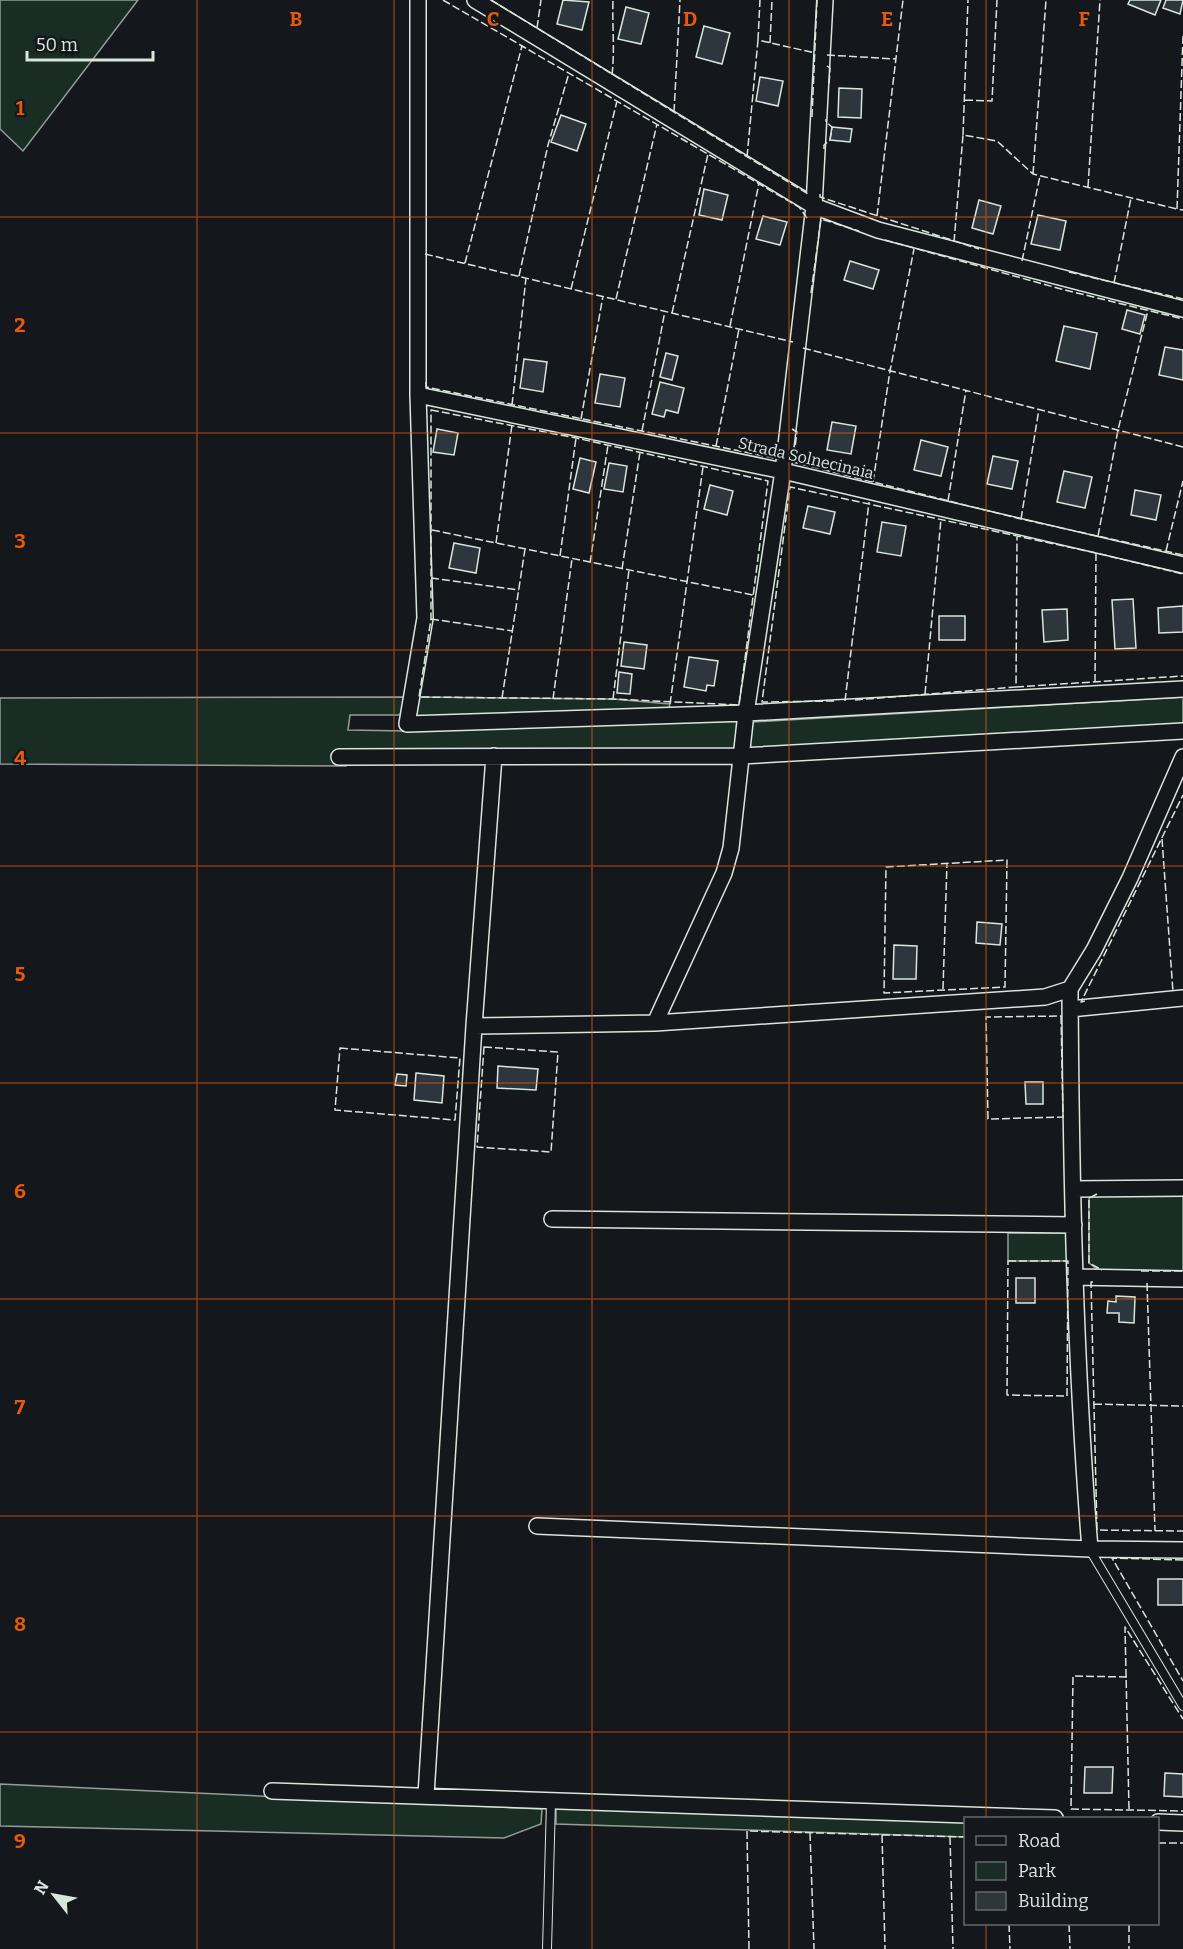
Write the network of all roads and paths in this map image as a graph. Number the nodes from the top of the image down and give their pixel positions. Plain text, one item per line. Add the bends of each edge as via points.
1 (418, 0) edge
2 (475, 0) edge
3 (825, 0) edge
4 (814, 206) junction
5 (1183, 309) edge
6 (418, 395) junction
7 (783, 471) junction
8 (1183, 566) edge
9 (1183, 690) edge
10 (747, 713) junction
11 (1183, 731) edge
12 (494, 756) junction
13 (741, 756) junction
14 (339, 757) dead end
15 (1183, 757) edge
16 (1070, 989) junction
17 (1183, 998) edge
18 (1070, 1009) junction
19 (655, 1023) junction
20 (474, 1026) junction
21 (1183, 1188) edge
22 (1073, 1189) junction
23 (552, 1219) dead end
24 (1074, 1225) junction
25 (1075, 1277) junction
26 (1183, 1279) edge
27 (537, 1526) dead end
28 (1090, 1549) junction
29 (1183, 1550) edge
30 (1183, 1706) edge
31 (272, 1791) dead end
32 (426, 1795) junction
33 (551, 1802) junction
34 (1024, 1817) edge
35 (1159, 1822) edge
36 (1183, 1823) edge
37 (547, 1949) edge

1 - 6 street
2 - 4 street
3 - 4 street
4 - 5 street via 878,230
4 - 7 street
6 - 7 street, Strada Solnecinaia
6 - 10 street via 425,618 407,724
7 - 8 street, Strada Solnecinaia
7 - 10 street
9 - 10 street
10 - 13 street
11 - 13 street
12 - 13 street
12 - 14 street
12 - 20 street
13 - 19 street via 731,848 724,873
15 - 16 street via 1130,878
16 - 18 street
16 - 19 street via 1044,997
17 - 18 street
18 - 22 street
19 - 20 street
20 - 32 street
21 - 22 street
22 - 24 street
23 - 24 street
24 - 25 street
25 - 26 street
25 - 28 street
27 - 28 street
28 - 29 street
28 - 30 lane
31 - 32 street
32 - 33 street
33 - 34 street
33 - 37 lane
35 - 36 street

